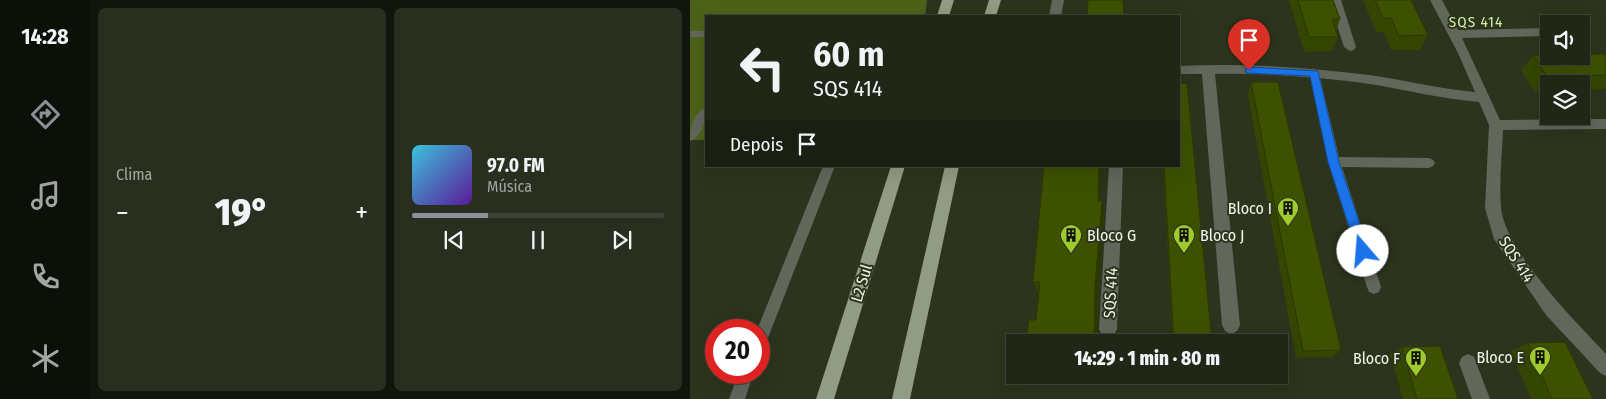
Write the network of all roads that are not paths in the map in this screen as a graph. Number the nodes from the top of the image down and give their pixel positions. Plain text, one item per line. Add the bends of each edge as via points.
1 (948, 0) edge
2 (994, 0) edge
3 (1058, 0) edge
4 (1336, 0) edge
5 (1436, 0) edge
6 (943, 15) edge
7 (990, 15) edge
8 (1055, 15) edge
9 (1540, 32) edge
10 (690, 34) edge
11 (705, 34) edge
12 (1454, 34) junction
13 (1350, 47) dead end
14 (1180, 70) edge
15 (1208, 70) junction
16 (1314, 73) junction
17 (1482, 97) junction
18 (699, 118) edge
19 (1606, 124) edge
20 (1496, 125) junction
21 (690, 137) edge
22 (1334, 162) junction
23 (1429, 163) dead end
24 (829, 167) edge
25 (898, 167) edge
26 (952, 167) edge
27 (1116, 167) edge
28 (1374, 287) dead end
29 (768, 319) edge
30 (1231, 325) dead end
31 (1108, 329) dead end
32 (1468, 363) dead end
33 (1606, 367) edge
34 (743, 384) edge
35 (737, 399) edge
36 (825, 399) edge
37 (901, 399) edge
38 (1481, 399) edge

1 - 6 main road
2 - 7 main road
3 - 8 street
4 - 13 street
5 - 12 street, SQS 414
9 - 12 street
10 - 11 lane
12 - 17 street, SQS 414
14 - 15 street
15 - 16 street
15 - 30 street
16 - 17 street
16 - 22 lane
17 - 20 street, SQS 414
18 - 21 lane
19 - 20 street
20 - 33 street, SQS 414 via 1492,208 1502,239 1552,309
22 - 23 lane
22 - 28 lane
24 - 29 lane
25 - 36 main road, L2 Sul
26 - 37 main road
27 - 31 street, SQS 414
32 - 38 street
34 - 35 lane

